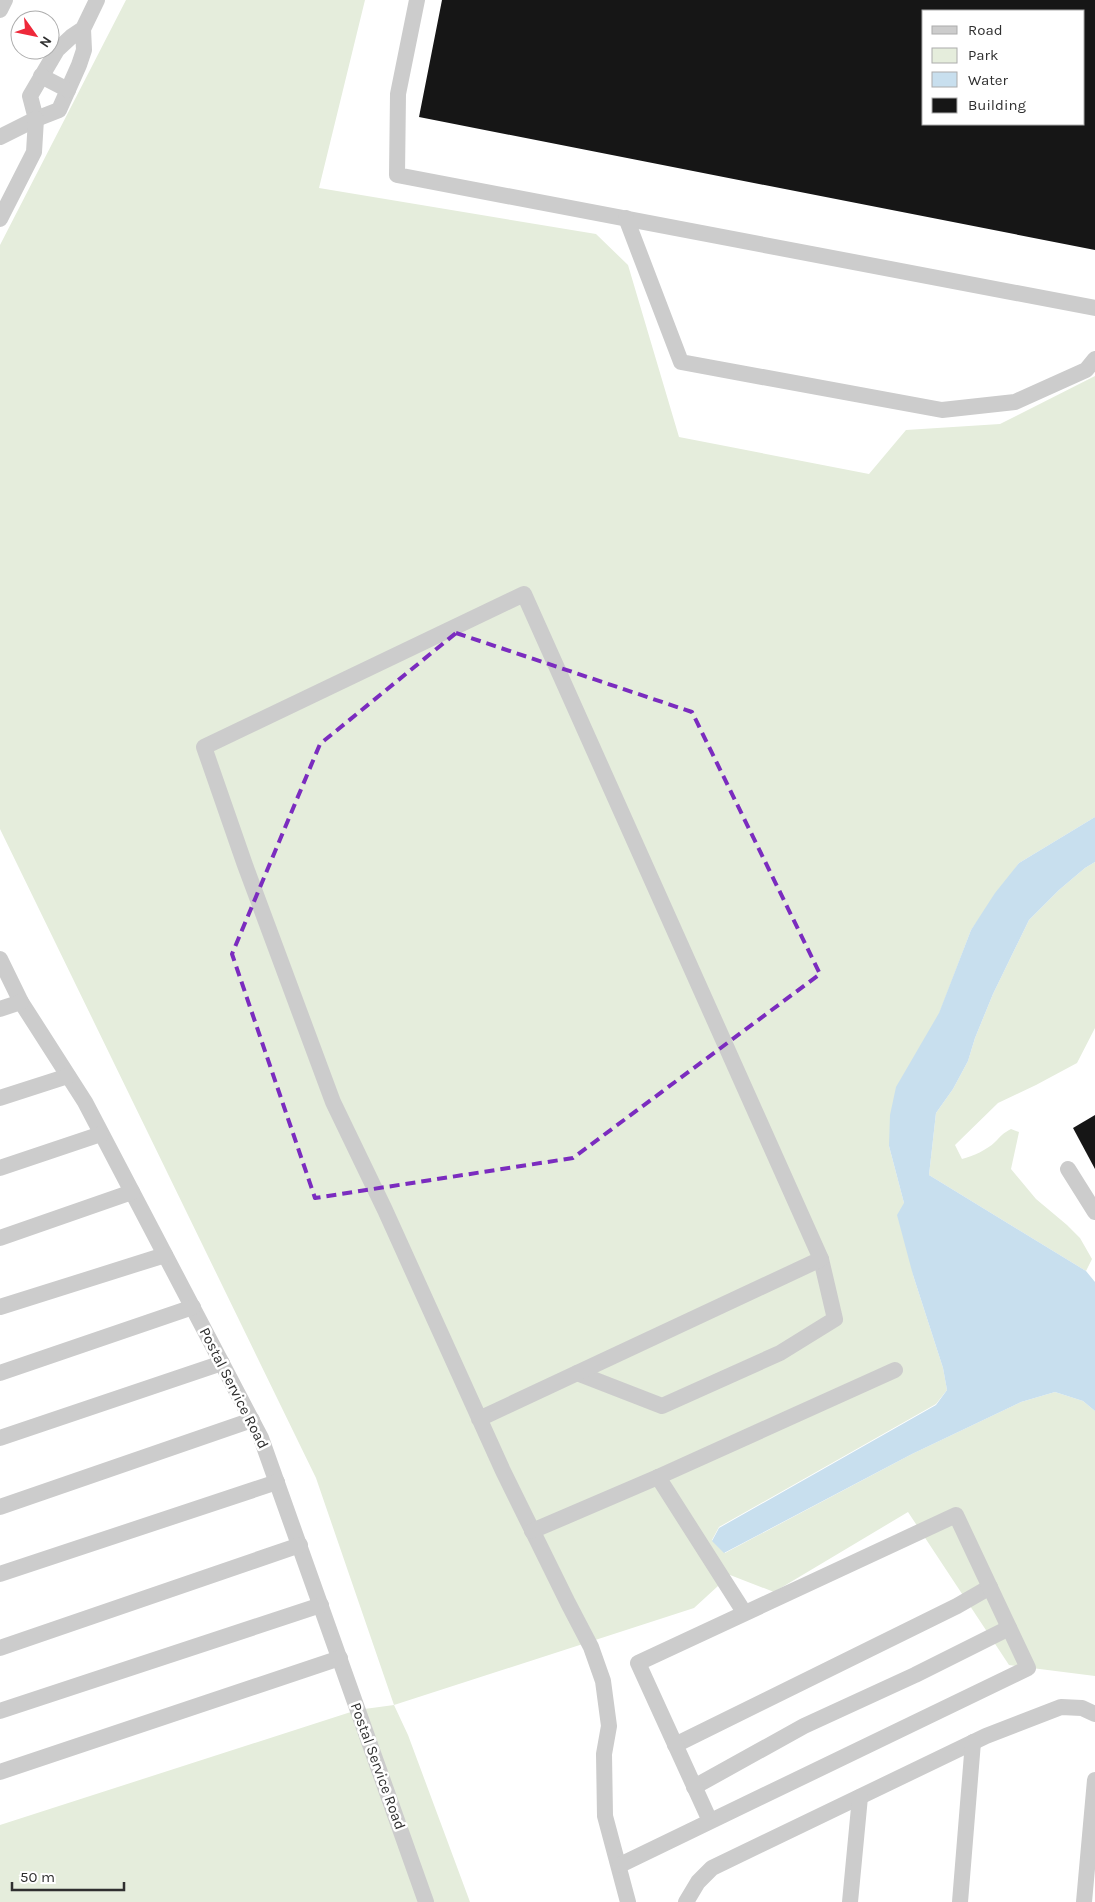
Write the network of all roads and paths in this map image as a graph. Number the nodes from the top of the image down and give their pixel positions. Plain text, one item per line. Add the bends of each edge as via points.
1 (5, 0) edge
2 (98, 0) edge
3 (417, 0) edge
4 (0, 10) edge
5 (83, 29) junction
6 (40, 76) junction
7 (68, 90) junction
8 (36, 119) junction
9 (0, 137) edge
10 (626, 218) junction
11 (0, 219) edge
12 (1095, 308) edge
13 (1095, 359) edge
14 (0, 959) edge
15 (21, 1002) junction
16 (0, 1010) edge
17 (68, 1076) junction
18 (0, 1098) edge
19 (101, 1134) junction
20 (0, 1168) edge
21 (1068, 1169) dead end
22 (132, 1192) junction
23 (1095, 1212) edge
24 (0, 1238) edge
25 (165, 1255) junction
26 (821, 1259) junction
27 (0, 1307) edge
28 (192, 1307) junction
29 (222, 1363) junction
30 (895, 1370) dead end
31 (0, 1373) edge
32 (577, 1373) junction
33 (479, 1419) junction
34 (252, 1420) junction
35 (0, 1438) edge
36 (658, 1477) junction
37 (277, 1482) junction
38 (0, 1507) edge
39 (532, 1531) junction
40 (300, 1546) junction
41 (0, 1574) edge
42 (990, 1587) junction
43 (321, 1606) junction
44 (744, 1612) junction
45 (1009, 1628) junction
46 (0, 1648) edge
47 (340, 1658) junction
48 (0, 1710) edge
49 (1095, 1714) edge
50 (973, 1742) junction
51 (675, 1745) junction
52 (0, 1772) edge
53 (1095, 1780) edge
54 (694, 1787) junction
55 (860, 1797) junction
56 (710, 1821) junction
57 (620, 1865) junction
58 (426, 1902) edge
59 (628, 1902) edge
60 (686, 1902) edge
61 (850, 1902) edge
62 (960, 1902) edge
63 (1084, 1902) edge

1 - 4 street
2 - 5 street
3 - 10 street via 398,94 397,175
5 - 6 street via 57,50
5 - 7 street via 84,50
6 - 7 street
6 - 8 street via 30,96
7 - 8 street via 59,110
8 - 9 street
8 - 11 street via 34,152
10 - 12 street
10 - 13 street via 681,362 942,410 1015,402 1086,370
14 - 15 street, Postal Service Road
15 - 16 street
15 - 17 street, Postal Service Road
17 - 18 street
17 - 19 street, Postal Service Road
19 - 20 street
19 - 22 street, Postal Service Road
21 - 23 street
22 - 24 street
22 - 25 street, Postal Service Road
25 - 27 street
25 - 28 street, Postal Service Road
26 - 32 street
26 - 32 street via 835,1319 780,1353 662,1406
26 - 33 street via 524,594 204,747 333,1102
28 - 29 street, Postal Service Road
28 - 31 street
29 - 34 street, Postal Service Road
29 - 35 street
30 - 36 street
32 - 33 street
33 - 39 street
34 - 37 street, Postal Service Road
34 - 38 street
36 - 39 street
36 - 44 street
37 - 40 street, Postal Service Road
37 - 41 street
39 - 57 street via 591,1646 603,1680 610,1726 604,1754 605,1816
40 - 43 street, Postal Service Road
40 - 46 street
42 - 44 street via 956,1515
42 - 45 street
42 - 51 street
43 - 47 street, Postal Service Road
43 - 48 street
44 - 51 street via 638,1663
45 - 54 street via 804,1726
45 - 56 street via 1028,1668
47 - 52 street
47 - 58 street, Postal Service Road
49 - 50 street via 1082,1708 1061,1707
50 - 55 street
50 - 62 street
51 - 54 street
53 - 63 street
54 - 56 street
55 - 60 street via 712,1868 698,1882
55 - 61 street
56 - 57 street
57 - 59 street

